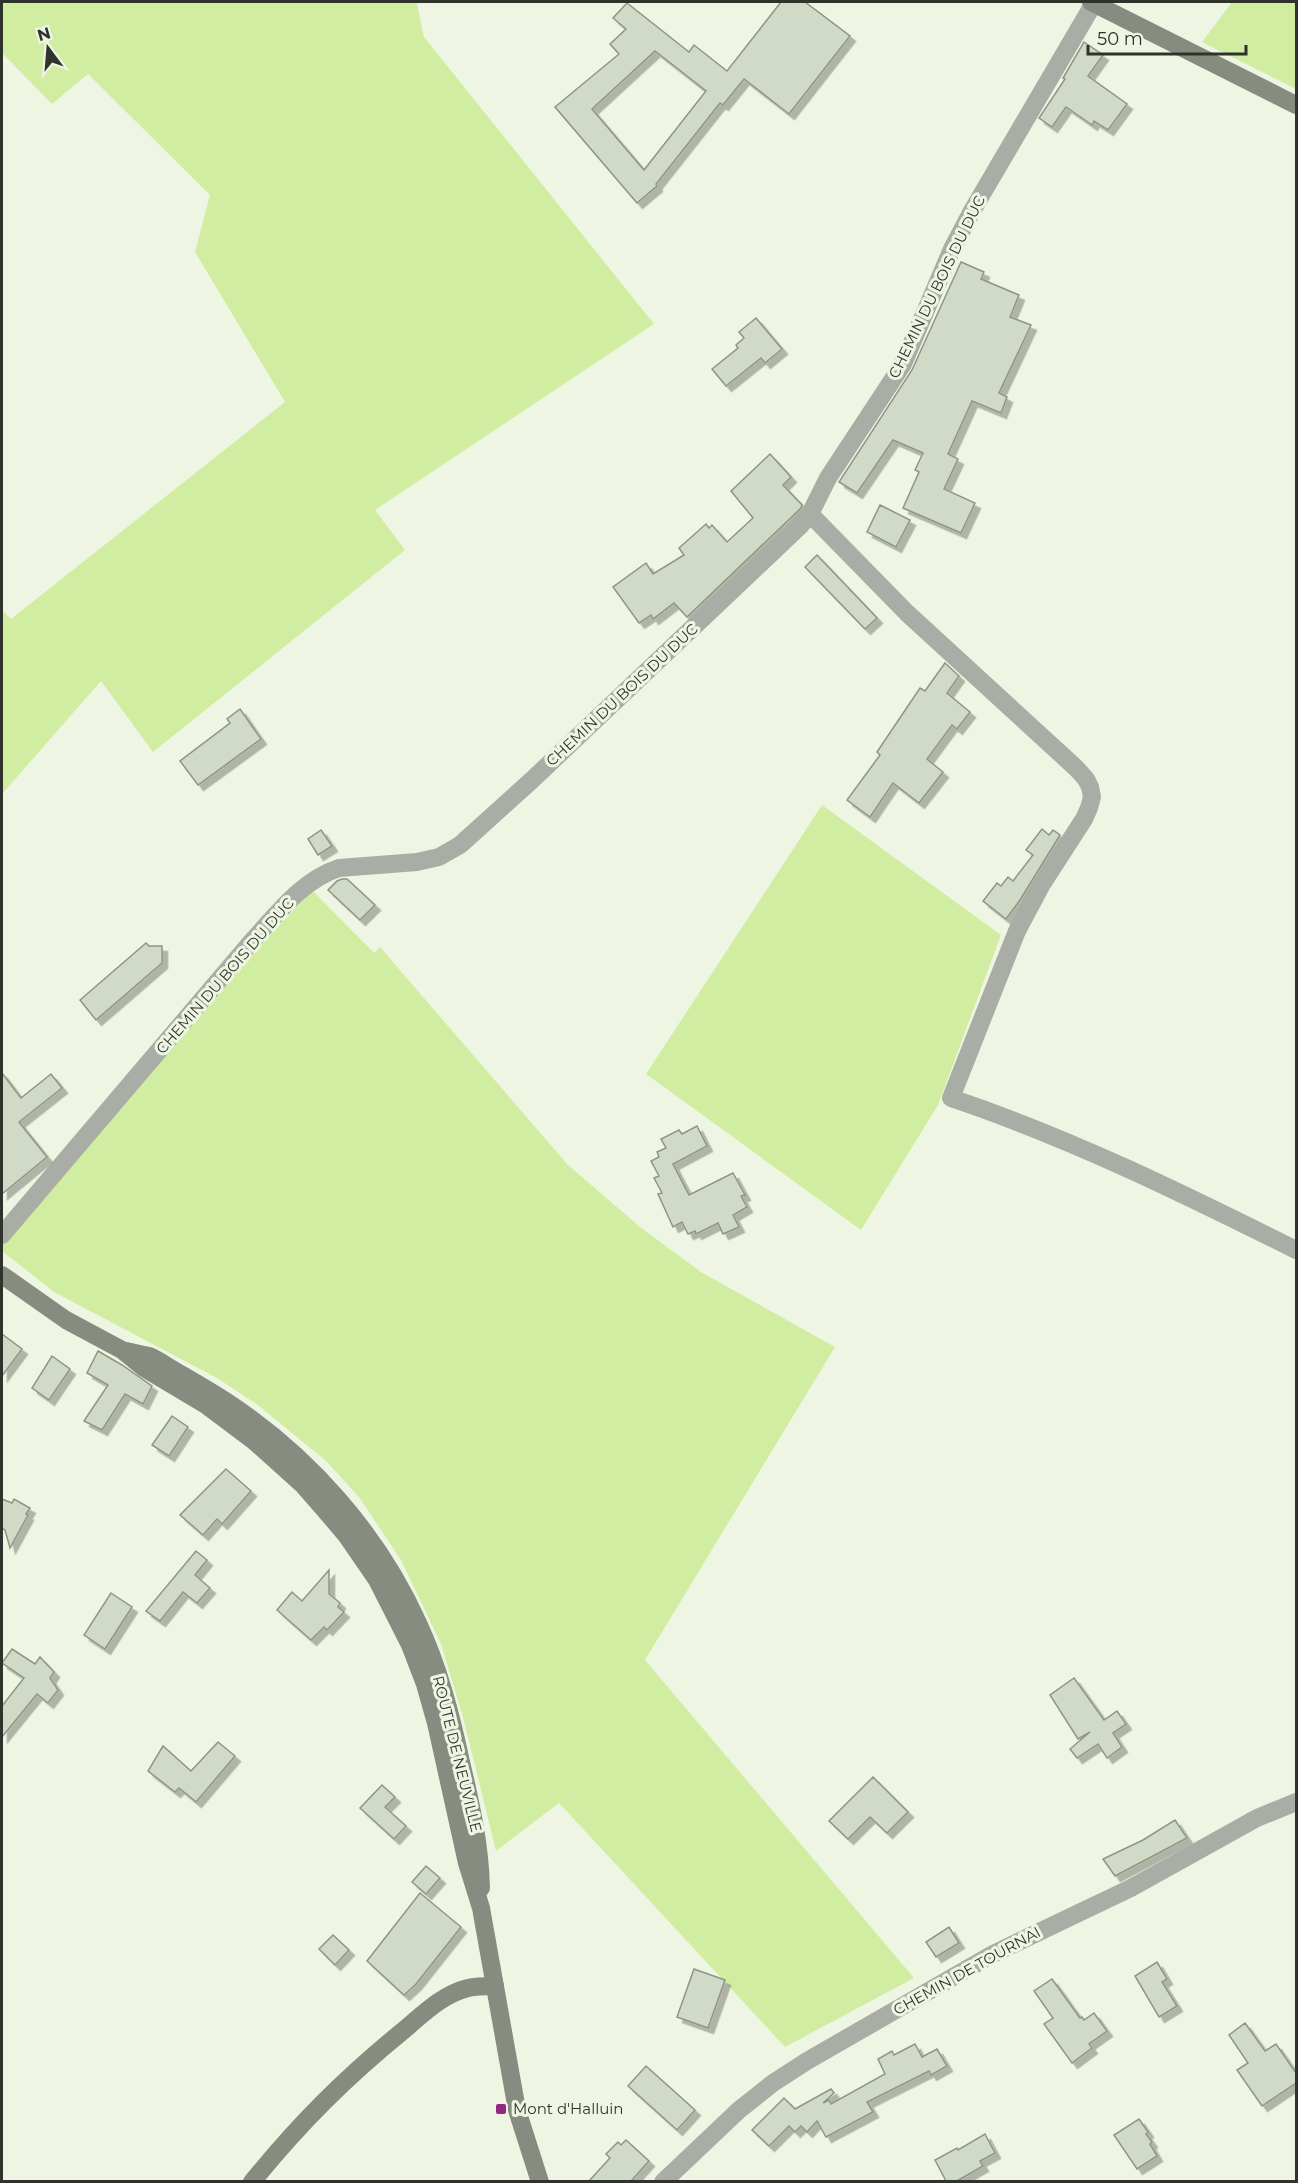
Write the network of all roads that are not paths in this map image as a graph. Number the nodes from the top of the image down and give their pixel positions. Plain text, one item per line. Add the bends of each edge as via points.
1 (1092, 2) edge
2 (1296, 105) edge
3 (810, 514) junction
4 (2, 1235) edge
5 (1296, 1250) edge
6 (2, 1275) edge
7 (1296, 1802) edge
8 (495, 1986) junction
9 (252, 2181) edge
10 (540, 2181) edge
11 (663, 2181) edge

1 - 2 main road
1 - 3 street, CHEMIN DU BOIS DU DUC via 966,221 903,364 828,478
3 - 4 street, CHEMIN DU BOIS DU DUC via 460,845 439,857 417,862 339,868 308,885 252,941
3 - 5 street via 907,613 1076,768 1090,787 1092,796 1084,819 1017,932 951,1098 1095,1154
6 - 8 main road, ROUTE DE NEUVILLE via 66,1320 122,1350 150,1356 214,1393 266,1431 316,1475 381,1556 418,1623 446,1698 481,1860 481,1908
7 - 11 street, CHEMIN DE TOURNAI via 1257,1818 1131,1888 993,1954 807,2061 746,2105
8 - 9 main road via 468,1988 440,2000 333,2092
8 - 10 main road, ROUTE DE NEUVILLE via 517,2110

